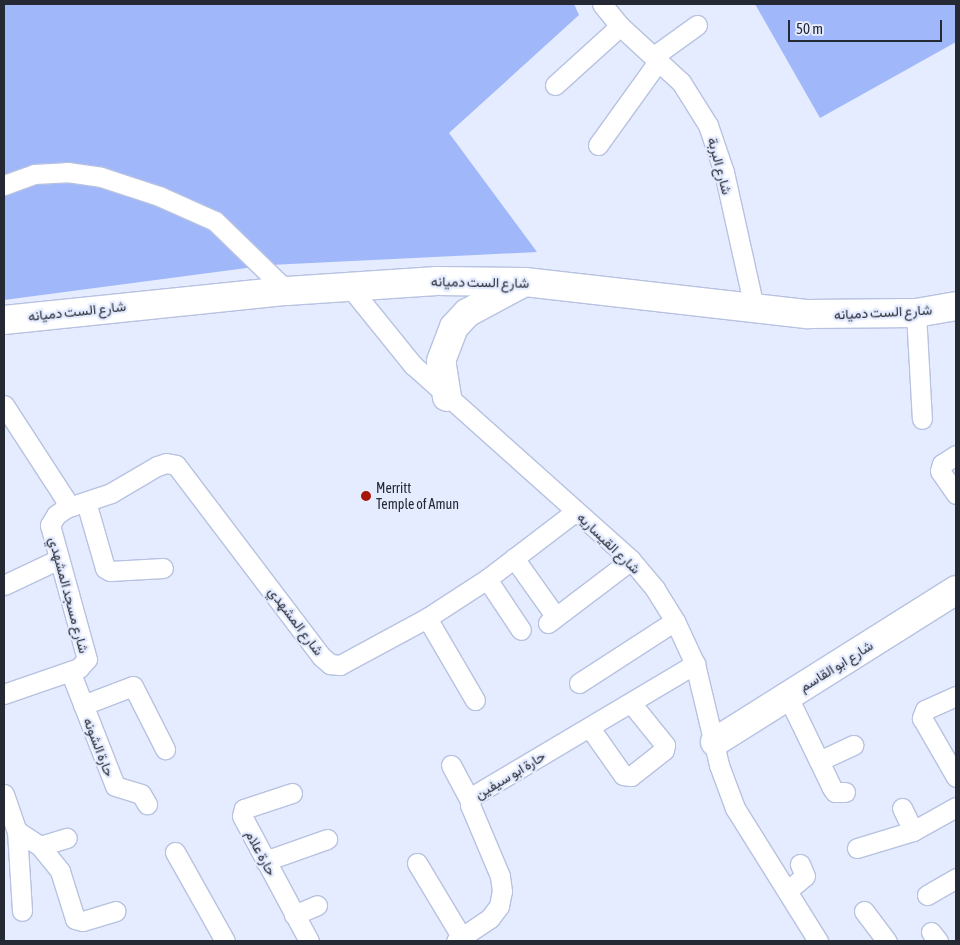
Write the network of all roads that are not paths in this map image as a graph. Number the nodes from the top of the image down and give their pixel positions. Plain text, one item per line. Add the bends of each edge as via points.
1 (602, 4) edge
2 (697, 25) dead end
3 (620, 26) junction
4 (656, 58) junction
5 (555, 85) dead end
6 (598, 145) dead end
7 (4, 184) edge
8 (525, 282) junction
9 (348, 286) junction
10 (287, 291) junction
11 (956, 306) edge
12 (754, 307) junction
13 (916, 312) junction
14 (4, 320) edge
15 (447, 397) junction
16 (4, 405) edge
17 (922, 420) dead end
18 (956, 455) edge
19 (956, 494) edge
20 (86, 502) junction
21 (66, 508) junction
22 (576, 511) junction
23 (514, 558) junction
24 (59, 559) junction
25 (631, 560) junction
26 (163, 568) dead end
27 (487, 579) junction
28 (4, 585) edge
29 (956, 590) edge
30 (427, 618) junction
31 (675, 621) junction
32 (521, 630) dead end
33 (695, 664) junction
34 (70, 671) junction
35 (579, 683) dead end
36 (4, 694) edge
37 (956, 696) edge
38 (788, 697) junction
39 (475, 700) dead end
40 (631, 703) junction
41 (83, 705) junction
42 (590, 728) junction
43 (715, 742) junction
44 (854, 745) dead end
45 (165, 749) dead end
46 (819, 761) junction
47 (452, 765) dead end
48 (956, 777) edge
49 (845, 792) dead end
50 (292, 793) dead end
51 (4, 794) edge
52 (470, 800) junction
53 (147, 804) dead end
54 (956, 807) edge
55 (902, 808) dead end
56 (17, 831) junction
57 (912, 831) junction
58 (67, 838) dead end
59 (327, 839) dead end
60 (40, 846) junction
61 (856, 848) dead end
62 (175, 852) dead end
63 (265, 861) junction
64 (416, 863) dead end
65 (800, 864) dead end
66 (956, 878) edge
67 (787, 891) junction
68 (927, 896) dead end
69 (317, 905) dead end
70 (22, 911) dead end
71 (864, 911) dead end
72 (115, 912) dead end
73 (294, 914) junction
74 (459, 940) edge
75 (225, 941) edge
76 (308, 941) edge
77 (818, 941) edge
78 (886, 941) edge

1 - 3 street, شارع البربة
2 - 4 street
3 - 4 street, شارع البربة
3 - 5 street
4 - 6 street
4 - 12 street, شارع البربة via 696,102 718,148
7 - 10 street via 34,174 68,172 101,177 159,196 215,221 240,241
8 - 9 street, شارع الست دميانه via 437,281
8 - 12 street, شارع الست دميانه
8 - 15 street via 483,303 454,327 441,361
9 - 10 street, شارع الست دميانه
9 - 15 street, شارع القيساريه via 414,365
10 - 14 street, شارع الست دميانه
11 - 13 street, شارع الست دميانه
12 - 13 street, شارع الست دميانه via 808,314
13 - 17 street
15 - 22 street, شارع القيساريه
16 - 21 street via 65,500
18 - 19 street via 942,464 940,471
20 - 21 street, شارع المشهدي
20 - 26 street via 105,568 110,571
20 - 30 street, شارع المشهدي via 134,481 157,466 166,463 176,465 330,664 350,661
21 - 24 street, شارع مسجد المشهدي via 50,525
22 - 23 street, شارع المشهدي
22 - 25 street, شارع القيساريه
23 - 25 street via 552,620
23 - 27 street, شارع المشهدي
24 - 28 street
24 - 34 street, شارع مسجد المشهدي via 87,659 84,665
25 - 31 street, شارع القيساريه
27 - 30 street, شارع المشهدي
27 - 32 street
29 - 38 street, شارع ابو القاسم
30 - 39 street
31 - 33 street, شارع القيساريه
31 - 35 street
33 - 40 street, حارة ابو سيفين
33 - 43 street, شارع القيساريه
34 - 36 street, شارع مسجد المشهدي
34 - 41 street, حارة الشونه
37 - 48 street via 925,710 922,718
38 - 43 street, شارع ابو القاسم
38 - 46 street
40 - 42 street, حارة ابو سيفين
40 - 42 street via 666,745 632,776 623,775
41 - 45 street via 133,686
41 - 53 street, حارة الشونه via 115,786 141,794
42 - 52 street, حارة ابو سيفين
43 - 67 street, شارع القيساريه via 719,765 735,808
44 - 46 street
46 - 49 street via 835,792
47 - 52 street
50 - 63 street, حارة علام via 242,812 242,819
51 - 56 street
52 - 74 street, حارة ابو سيفين via 502,891 499,906 490,918
54 - 57 street
55 - 57 street
56 - 60 street
56 - 70 street
57 - 61 street
58 - 60 street
59 - 63 street
60 - 72 street via 60,871 76,919 83,921
62 - 75 street
63 - 73 street, حارة علام
64 - 74 street
65 - 67 street via 805,876
66 - 68 street
67 - 77 street, شارع القيساريه
69 - 73 street
71 - 78 street
73 - 76 street, حارة علام

